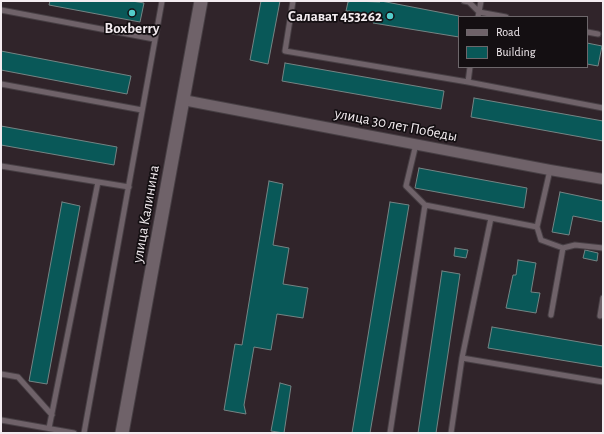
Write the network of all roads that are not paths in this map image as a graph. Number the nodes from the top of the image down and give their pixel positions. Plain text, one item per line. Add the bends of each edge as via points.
1 (162, 1) edge
2 (201, 1) edge
3 (293, 1) edge
4 (464, 1) edge
5 (481, 1) edge
6 (1, 10) edge
7 (478, 14) edge
8 (497, 16) edge
9 (588, 32) edge
10 (598, 34) dead end
11 (154, 39) junction
12 (470, 68) edge
13 (468, 82) junction
14 (1, 84) edge
15 (182, 100) junction
16 (603, 108) edge
17 (142, 110) junction
18 (416, 144) junction
19 (1, 166) edge
20 (550, 170) junction
21 (603, 179) edge
22 (98, 182) junction
23 (129, 187) junction
24 (425, 205) junction
25 (491, 218) junction
26 (537, 227) junction
27 (563, 248) junction
28 (603, 248) edge
29 (603, 298) edge
30 (551, 315) dead end
31 (600, 316) dead end
32 (462, 358) junction
33 (1, 374) edge
34 (603, 382) edge
35 (52, 415) junction
36 (1, 420) edge
37 (50, 428) junction
38 (74, 433) edge
39 (84, 433) edge
40 (122, 433) edge
41 (390, 433) edge
42 (451, 433) edge

1 - 11 lane
2 - 15 street, улица Калинина
3 - 13 lane via 285,51
4 - 7 lane via 469,2
5 - 7 lane
6 - 11 lane
7 - 8 lane
9 - 10 lane
11 - 17 lane
12 - 13 lane
13 - 16 lane
14 - 17 lane
15 - 18 street, улица 30 лет Победы
15 - 40 street, улица Калинина
17 - 23 lane
18 - 20 street, улица 30 лет Победы
18 - 24 lane via 406,186
19 - 22 lane
20 - 21 street, улица 30 лет Победы
20 - 26 lane
22 - 23 lane
22 - 35 lane
23 - 39 lane
24 - 25 lane
24 - 41 lane
25 - 26 lane
25 - 32 lane
26 - 27 lane via 541,240
27 - 28 lane via 575,245
27 - 30 lane
29 - 31 lane
32 - 34 lane
32 - 42 lane
33 - 35 lane via 18,377
35 - 37 lane
36 - 37 lane
37 - 38 lane

